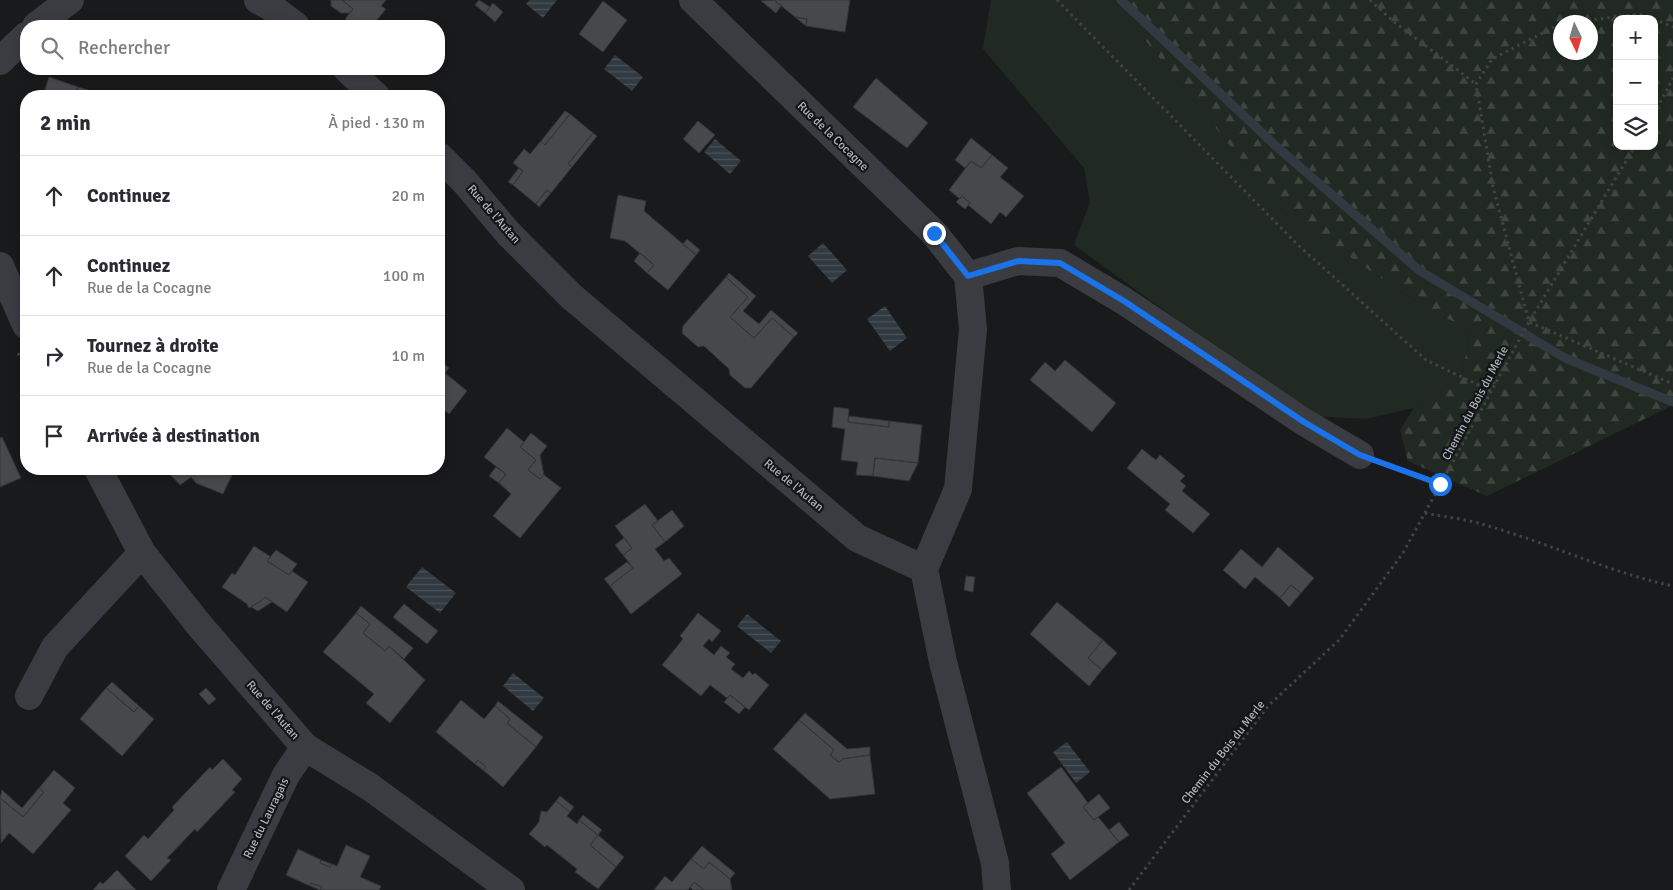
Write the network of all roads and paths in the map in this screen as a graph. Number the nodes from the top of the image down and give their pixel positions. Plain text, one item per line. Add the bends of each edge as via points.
1 (70, 0) edge
2 (258, 0) edge
3 (693, 0) edge
4 (1057, 0) edge
5 (1370, 0) edge
6 (1613, 17) edge
7 (1598, 19) edge
8 (44, 20) edge
9 (288, 20) edge
10 (1658, 21) edge
11 (1673, 26) edge
12 (1553, 28) edge
13 (20, 42) edge
14 (0, 61) edge
15 (353, 75) edge
16 (1673, 78) edge
17 (1476, 84) junction
18 (370, 90) edge
19 (1658, 106) edge
20 (1634, 150) edge
21 (445, 162) edge
22 (968, 276) junction
23 (3, 282) edge
24 (20, 314) edge
25 (1528, 322) junction
26 (1673, 384) edge
27 (1491, 392) junction
28 (1360, 455) joint
29 (101, 475) edge
30 (1440, 484) junction
31 (1425, 513) junction
32 (142, 552) junction
33 (924, 569) junction
34 (1673, 586) edge
35 (29, 696) dead end
36 (305, 748) junction
37 (231, 890) edge
38 (511, 890) edge
39 (997, 890) edge
40 (1129, 890) edge

1 - 8 street
2 - 9 street
3 - 22 street, Rue de la Cocagne via 934,233
4 - 27 path via 1304,251 1426,360
5 - 17 path
6 - 7 path
10 - 11 path
12 - 17 path via 1492,60
13 - 14 street
15 - 18 street
16 - 19 path
17 - 25 path via 1493,187
20 - 25 path, Chemin du Bois du Merle
21 - 33 street, Rue de l'Autan via 508,232 579,303 857,538
22 - 28 street via 1018,261 1060,263
22 - 33 street via 973,329 958,489
23 - 24 street
25 - 26 path
25 - 27 path, Chemin du Bois du Merle
27 - 30 path, Chemin du Bois du Merle
28 - 30 path
29 - 32 street, Rue de l'Autan
30 - 31 path, Chemin du Bois du Merle
31 - 34 path via 1484,524 1601,567
31 - 40 path, Chemin du Bois du Merle via 1403,553 1339,640 1268,706
32 - 35 street via 55,647
32 - 36 street, Rue de l'Autan via 200,626
33 - 39 street via 943,662 995,863
36 - 37 street, Rue du Lauragais via 286,775
36 - 38 street, Rue de l'Autan via 370,787

